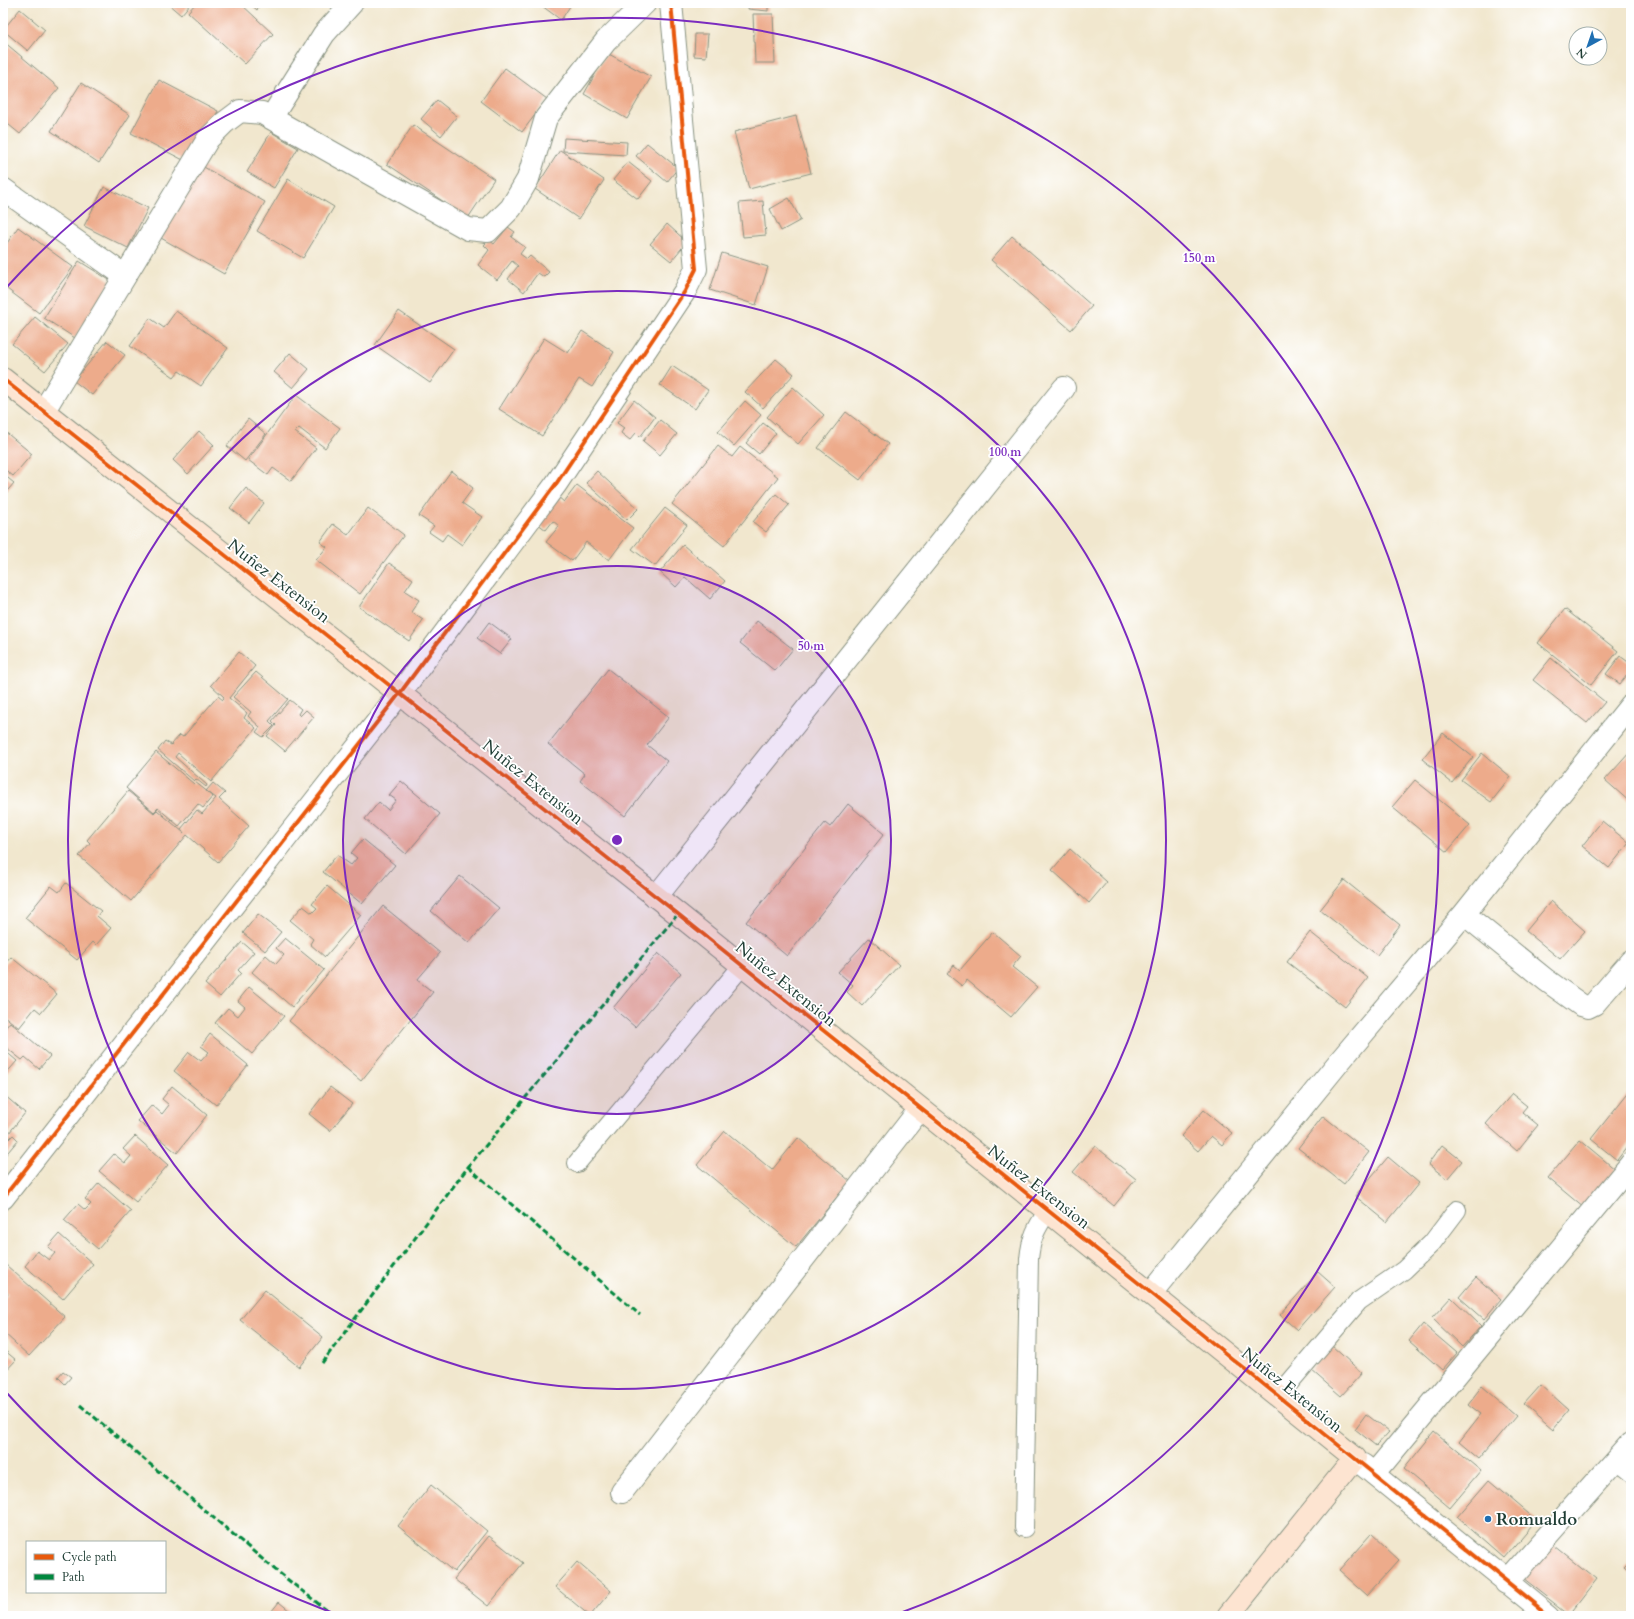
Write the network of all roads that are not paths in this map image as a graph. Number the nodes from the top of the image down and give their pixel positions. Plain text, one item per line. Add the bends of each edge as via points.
1 (352, 3) edge
2 (645, 3) edge
3 (671, 3) edge
4 (271, 118) junction
5 (3, 189) edge
6 (125, 276) junction
7 (3, 379) edge
8 (1064, 388) dead end
9 (43, 412) junction
10 (400, 693) junction
11 (1631, 705) edge
12 (656, 897) junction
13 (1464, 914) junction
14 (1631, 961) edge
15 (742, 966) junction
16 (920, 1109) junction
17 (577, 1163) dead end
18 (1631, 1164) edge
19 (3, 1198) edge
20 (1458, 1210) dead end
21 (1048, 1211) junction
22 (1151, 1293) junction
23 (1279, 1396) junction
24 (1631, 1442) edge
25 (1355, 1458) junction
26 (1612, 1462) junction
27 (1374, 1474) junction
28 (1631, 1477) edge
29 (622, 1492) dead end
30 (1024, 1528) dead end
31 (1506, 1582) junction
32 (1228, 1616) edge
33 (1548, 1616) edge

1 - 4 street via 324,34
2 - 4 street via 606,41 546,118 528,179 511,208 488,231 468,230
3 - 10 street via 696,269 685,291 556,484
4 - 6 street via 262,113 240,111 208,139
5 - 6 street
6 - 9 street
7 - 9 street, Nuñez Extension
8 - 12 street
9 - 10 street, Nuñez Extension
10 - 12 street, Nuñez Extension
10 - 19 street
11 - 13 street
12 - 15 street, Nuñez Extension
13 - 14 street via 1546,980 1581,1005 1588,1007 1594,1004
13 - 22 street via 1339,1062
15 - 16 street, Nuñez Extension
15 - 17 lane
16 - 21 street, Nuñez Extension
16 - 29 street
18 - 27 street
20 - 23 lane via 1432,1243 1404,1270 1359,1301
21 - 22 street, Nuñez Extension
21 - 30 lane via 1035,1229 1030,1244
22 - 23 street, Nuñez Extension
23 - 25 street, Nuñez Extension
24 - 26 street
25 - 27 street, Nuñez Extension
25 - 32 street
26 - 28 lane
26 - 31 street
27 - 31 street, Nuñez Extension
31 - 33 street, Nuñez Extension

